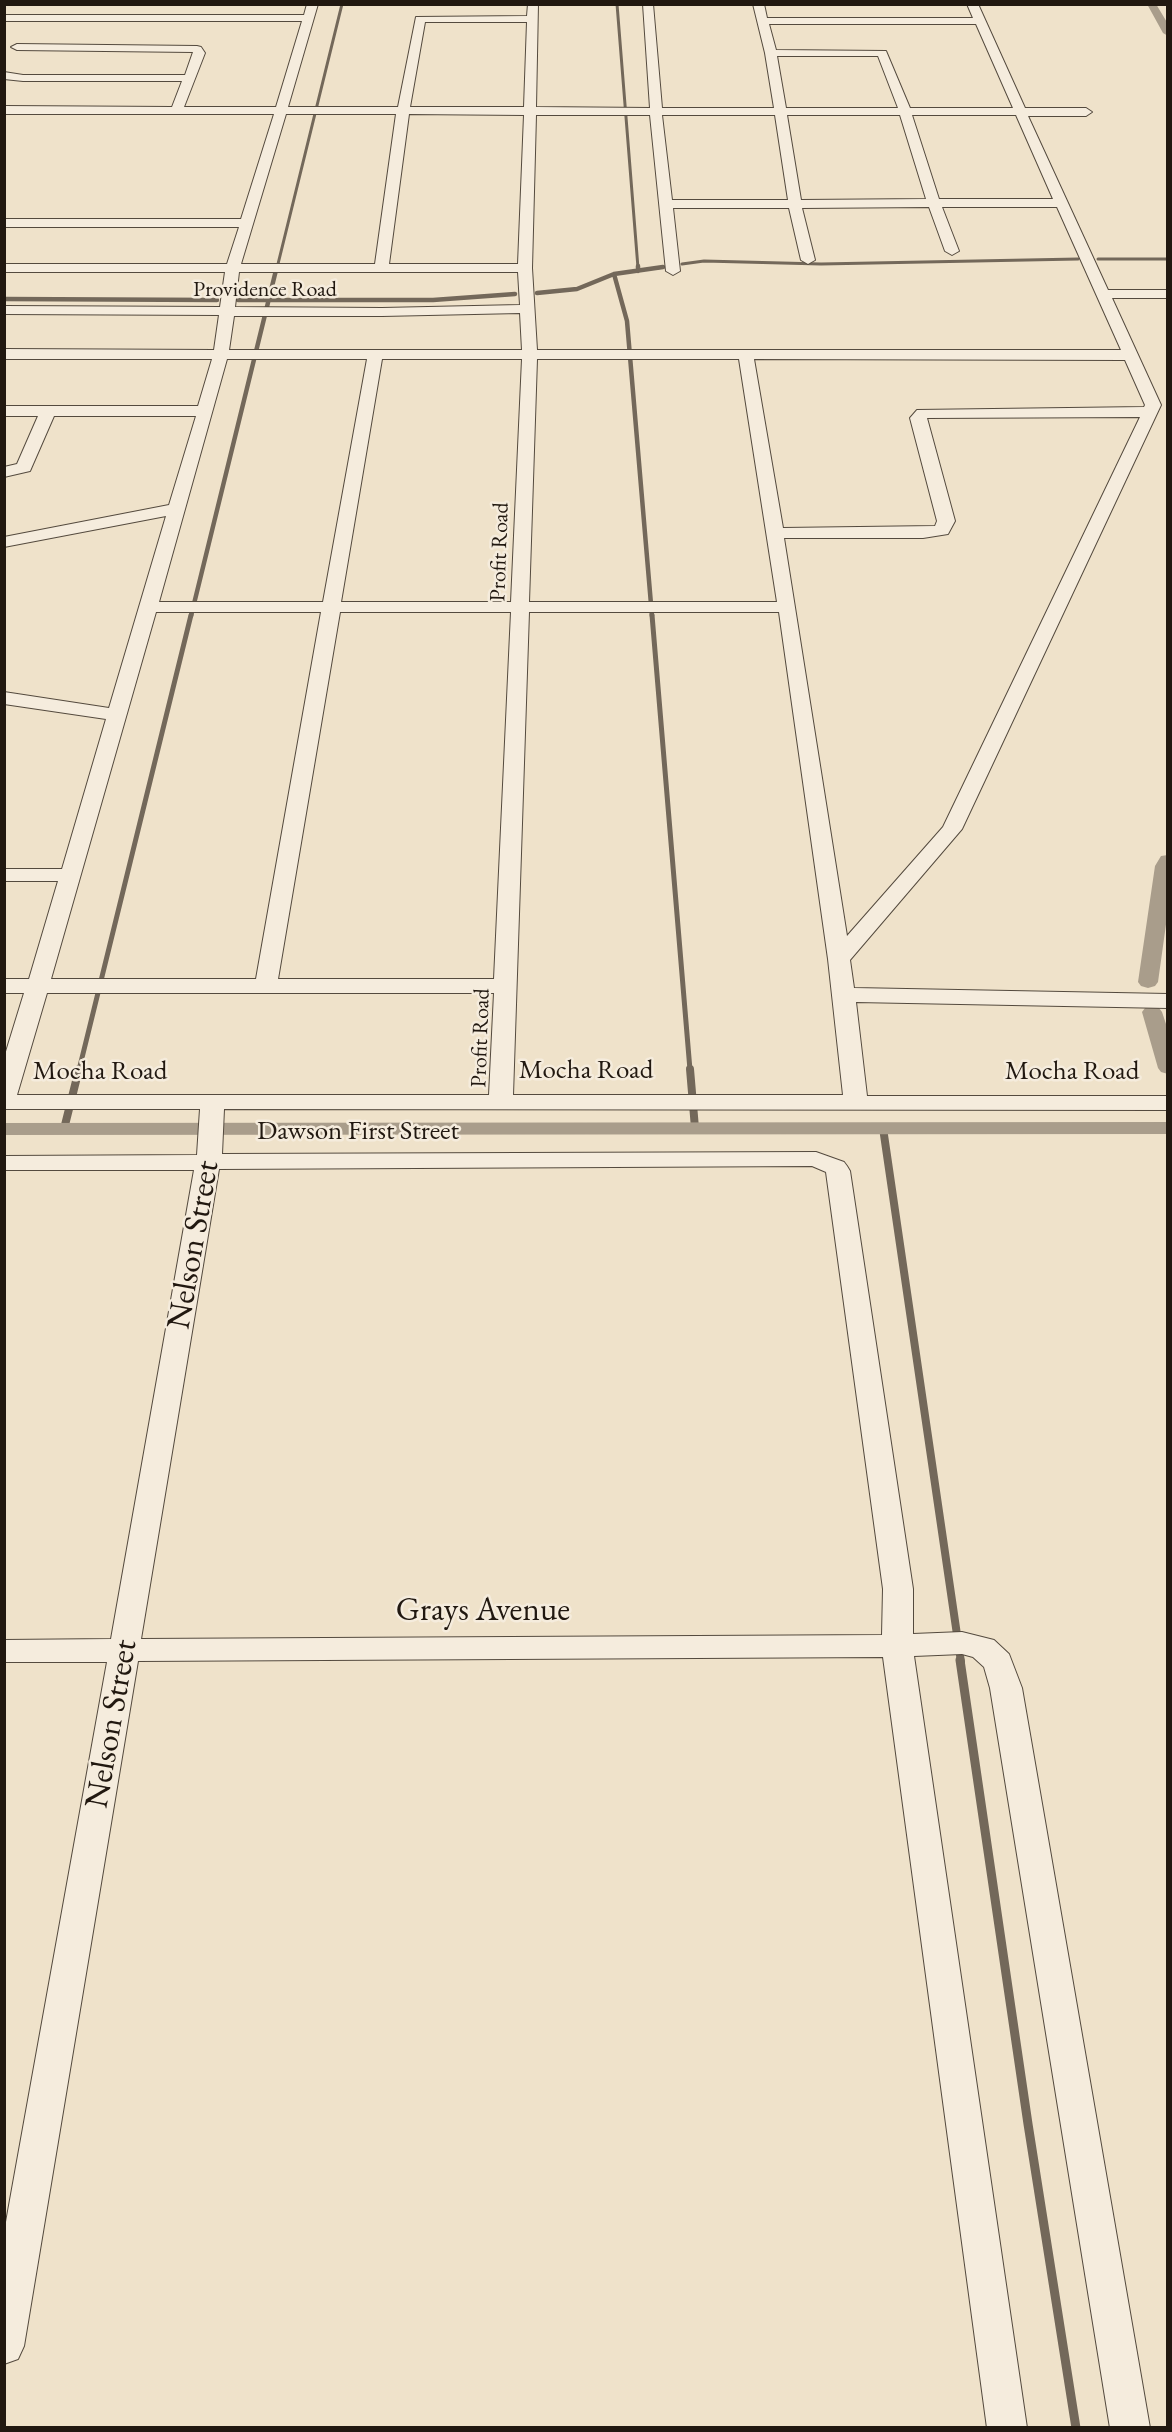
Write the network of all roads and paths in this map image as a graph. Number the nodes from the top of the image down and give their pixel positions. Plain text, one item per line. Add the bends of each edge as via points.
1 (313, 4) edge
2 (648, 4) edge
3 (758, 4) edge
4 (972, 4) edge
5 (533, 12) edge
6 (4, 18) edge
7 (309, 18) junction
8 (762, 21) junction
9 (980, 21) junction
10 (17, 49) edge
11 (771, 53) junction
12 (190, 78) junction
13 (4, 110) edge
14 (177, 110) junction
15 (281, 110) junction
16 (404, 111) junction
17 (530, 111) junction
18 (656, 111) junction
19 (779, 111) junction
20 (905, 111) junction
21 (1021, 112) junction
22 (1086, 112) dead end
23 (1062, 203) junction
24 (667, 204) junction
25 (795, 204) junction
26 (934, 204) junction
27 (4, 223) edge
28 (245, 223) junction
29 (952, 251) dead end
30 (808, 260) dead end
31 (4, 268) edge
32 (233, 268) junction
33 (381, 268) junction
34 (525, 268) junction
35 (673, 272) dead end
36 (1103, 294) junction
37 (1167, 294) edge
38 (526, 309) junction
39 (4, 310) edge
40 (226, 310) junction
41 (4, 354) edge
42 (375, 354) junction
43 (221, 355) junction
44 (530, 355) junction
45 (746, 355) junction
46 (1131, 355) junction
47 (48, 410) junction
48 (4, 411) edge
49 (204, 411) junction
50 (1149, 412) junction
51 (4, 472) edge
52 (176, 509) junction
53 (775, 533) junction
54 (4, 542) edge
55 (148, 607) junction
56 (333, 607) junction
57 (788, 607) junction
58 (520, 608) junction
59 (4, 698) edge
60 (117, 715) junction
61 (4, 875) edge
62 (71, 875) junction
63 (839, 959) junction
64 (4, 986) edge
65 (37, 986) junction
66 (266, 986) junction
67 (505, 986) junction
68 (844, 995) junction
69 (1167, 1001) edge
70 (4, 1100) edge
71 (501, 1101) junction
72 (856, 1101) junction
73 (1167, 1103) edge
74 (212, 1108) junction
75 (210, 1154) junction
76 (4, 1162) edge
77 (897, 1646) junction
78 (124, 1650) junction
79 (4, 1651) edge
80 (4, 2346) edge
81 (1007, 2427) edge
82 (1130, 2427) edge

1 - 7 street
2 - 18 street
3 - 8 street
4 - 9 street
5 - 16 street via 420,19
5 - 17 street, Profit Road
6 - 10 street
7 - 10 street
7 - 15 street
8 - 9 street
8 - 11 street
9 - 21 street
10 - 12 street via 23,78
10 - 12 street via 192,48 199,52
11 - 19 street
11 - 20 street via 882,53
12 - 14 street
13 - 14 street
14 - 15 street
15 - 16 street
15 - 28 street
16 - 17 street
16 - 33 street
17 - 18 street
17 - 34 street, Profit Road
18 - 19 street
18 - 24 street
19 - 20 street
19 - 25 street
20 - 21 street
20 - 26 street
21 - 22 street
21 - 23 street
23 - 26 street
23 - 36 street
24 - 25 street
24 - 35 street
25 - 26 street
25 - 30 street
26 - 29 street
27 - 28 street
28 - 32 street
31 - 32 street
32 - 33 street
32 - 40 street
33 - 34 street
34 - 38 street, Profit Road
36 - 37 street
36 - 46 street
38 - 40 street, Providence Road
38 - 44 street, Profit Road
39 - 40 street, Providence Road
40 - 43 street
41 - 43 street
42 - 43 street
42 - 44 street
42 - 56 street
43 - 49 street
44 - 45 street
44 - 58 street, Profit Road
45 - 46 street
45 - 53 street
46 - 50 street via 1153,405
47 - 48 street
47 - 49 street
47 - 51 street via 24,468
49 - 52 street
50 - 53 street via 923,413 918,418 945,521 942,530
50 - 63 street via 952,829
52 - 54 street
52 - 55 street
53 - 57 street
55 - 56 street
55 - 60 street
56 - 58 street
56 - 66 street
57 - 58 street
57 - 63 street
58 - 67 street, Profit Road
59 - 60 street
60 - 62 street
61 - 62 street
62 - 65 street
63 - 68 street
64 - 65 street
65 - 66 street
65 - 70 street
66 - 67 street
67 - 71 street, Profit Road
68 - 69 street
68 - 72 street
70 - 74 street, Mocha Road
71 - 72 street, Mocha Road
71 - 74 street, Mocha Road
72 - 73 street, Mocha Road
74 - 75 street, Nelson Street
75 - 76 street, Dawson First Street
75 - 77 street, Dawson First Street via 676,1161 816,1159 830,1164 838,1171 898,1589
75 - 78 street, Nelson Street
77 - 78 street, Grays Avenue
77 - 81 street
77 - 82 street, Grays Avenue via 962,1643 982,1648 998,1662 1006,1688
78 - 79 street, Grays Avenue
78 - 80 street, Nelson Street

